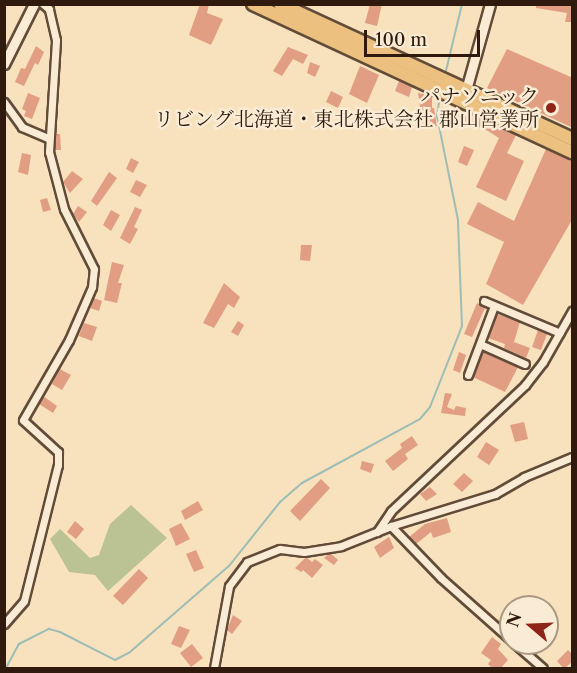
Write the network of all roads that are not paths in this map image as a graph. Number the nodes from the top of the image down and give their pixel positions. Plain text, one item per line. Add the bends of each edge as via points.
1 (34, 4) edge
2 (43, 4) edge
3 (253, 4) edge
4 (280, 4) edge
5 (490, 4) edge
6 (4, 64) edge
7 (466, 90) junction
8 (4, 102) edge
9 (48, 138) junction
10 (573, 139) edge
11 (573, 152) edge
12 (484, 301) dead end
13 (494, 306) junction
14 (573, 311) edge
15 (560, 333) junction
16 (480, 344) junction
17 (525, 364) dead end
18 (468, 375) dead end
19 (573, 457) edge
20 (391, 526) junction
21 (376, 534) junction
22 (4, 624) edge
23 (499, 630) edge
24 (527, 655) edge
25 (214, 669) edge
26 (543, 669) edge

1 - 6 street
2 - 9 street via 49,9 56,50
3 - 11 highway
4 - 7 highway
5 - 7 street
7 - 10 highway
8 - 9 street via 22,127
9 - 22 street via 64,209 94,269 92,287 69,340 22,420 58,452 58,465 24,601
12 - 13 street
13 - 15 street
13 - 16 street
14 - 15 street
15 - 21 street via 525,385 391,511
16 - 17 street
16 - 18 street
19 - 20 street via 495,494
20 - 21 street
20 - 23 street
21 - 25 street via 321,551 269,551 247,562 229,586
24 - 26 street

